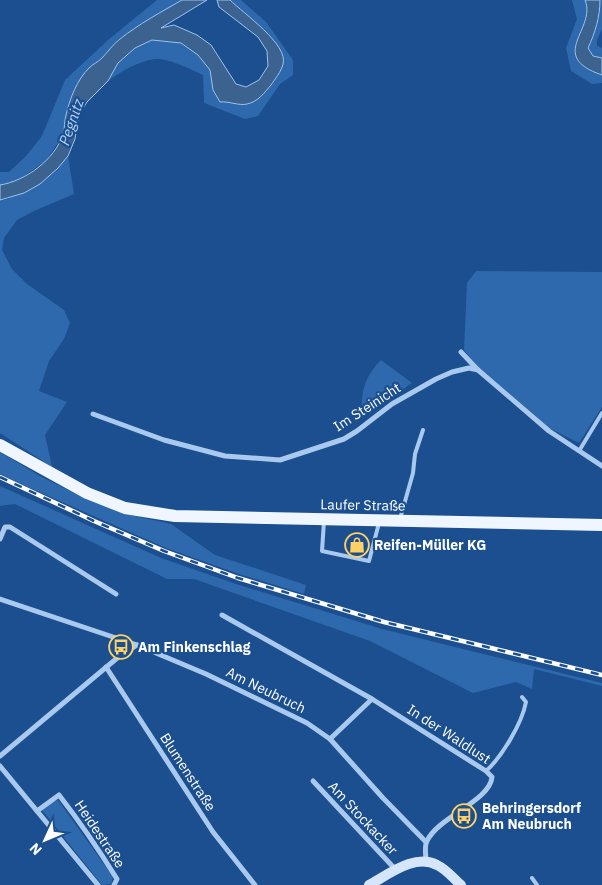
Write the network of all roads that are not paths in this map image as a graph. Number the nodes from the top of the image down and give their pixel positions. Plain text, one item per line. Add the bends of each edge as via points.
1 (461, 352) dead end
2 (478, 370) junction
3 (602, 413) edge
4 (93, 414) dead end
5 (423, 430) dead end
6 (0, 445) edge
7 (579, 451) junction
8 (602, 466) edge
9 (324, 520) junction
10 (379, 521) junction
11 (400, 521) junction
12 (602, 525) edge
13 (0, 540) edge
14 (116, 594) dead end
15 (0, 599) edge
16 (222, 615) dead end
17 (137, 645) junction
18 (106, 667) junction
19 (522, 697) dead end
20 (372, 699) junction
21 (330, 738) junction
22 (0, 756) edge
23 (0, 766) edge
24 (486, 771) junction
25 (313, 781) dead end
26 (37, 811) junction
27 (426, 842) junction
28 (426, 861) junction
29 (396, 870) junction
30 (532, 878) dead end
31 (98, 885) edge
32 (114, 885) edge
33 (256, 885) edge
34 (369, 885) edge
35 (461, 885) edge
36 (537, 885) edge

1 - 2 street
2 - 4 street, Im Steinicht via 469,368 436,379 392,404 358,431 280,460 225,456 164,440
2 - 7 street via 549,432
3 - 7 lane
5 - 11 lane
6 - 9 main road, Laufer Straße via 87,493 125,508 175,516
7 - 8 street
9 - 10 main road, Laufer Straße
9 - 10 lane via 322,551 369,561
10 - 11 main road, Laufer Straße
11 - 12 main road, Laufer Straße
13 - 14 street via 4,529 10,526
15 - 17 street, Am Neubruch
16 - 20 street, In der Waldlust
17 - 18 street
17 - 21 street, Am Neubruch via 258,698
18 - 22 street
18 - 33 street, Blumenstraße via 214,832
19 - 24 lane via 526,702 522,715 494,764
20 - 21 street
20 - 24 street, In der Waldlust
21 - 27 street, Am Neubruch
23 - 26 street
24 - 27 street, In der Waldlust via 492,777 492,784 487,790 458,811
25 - 29 street, Am Stockacker
26 - 31 street
26 - 32 street, Heidestraße via 59,795 113,873
27 - 28 street
28 - 29 street
28 - 35 street via 438,865
29 - 34 street
30 - 36 lane

